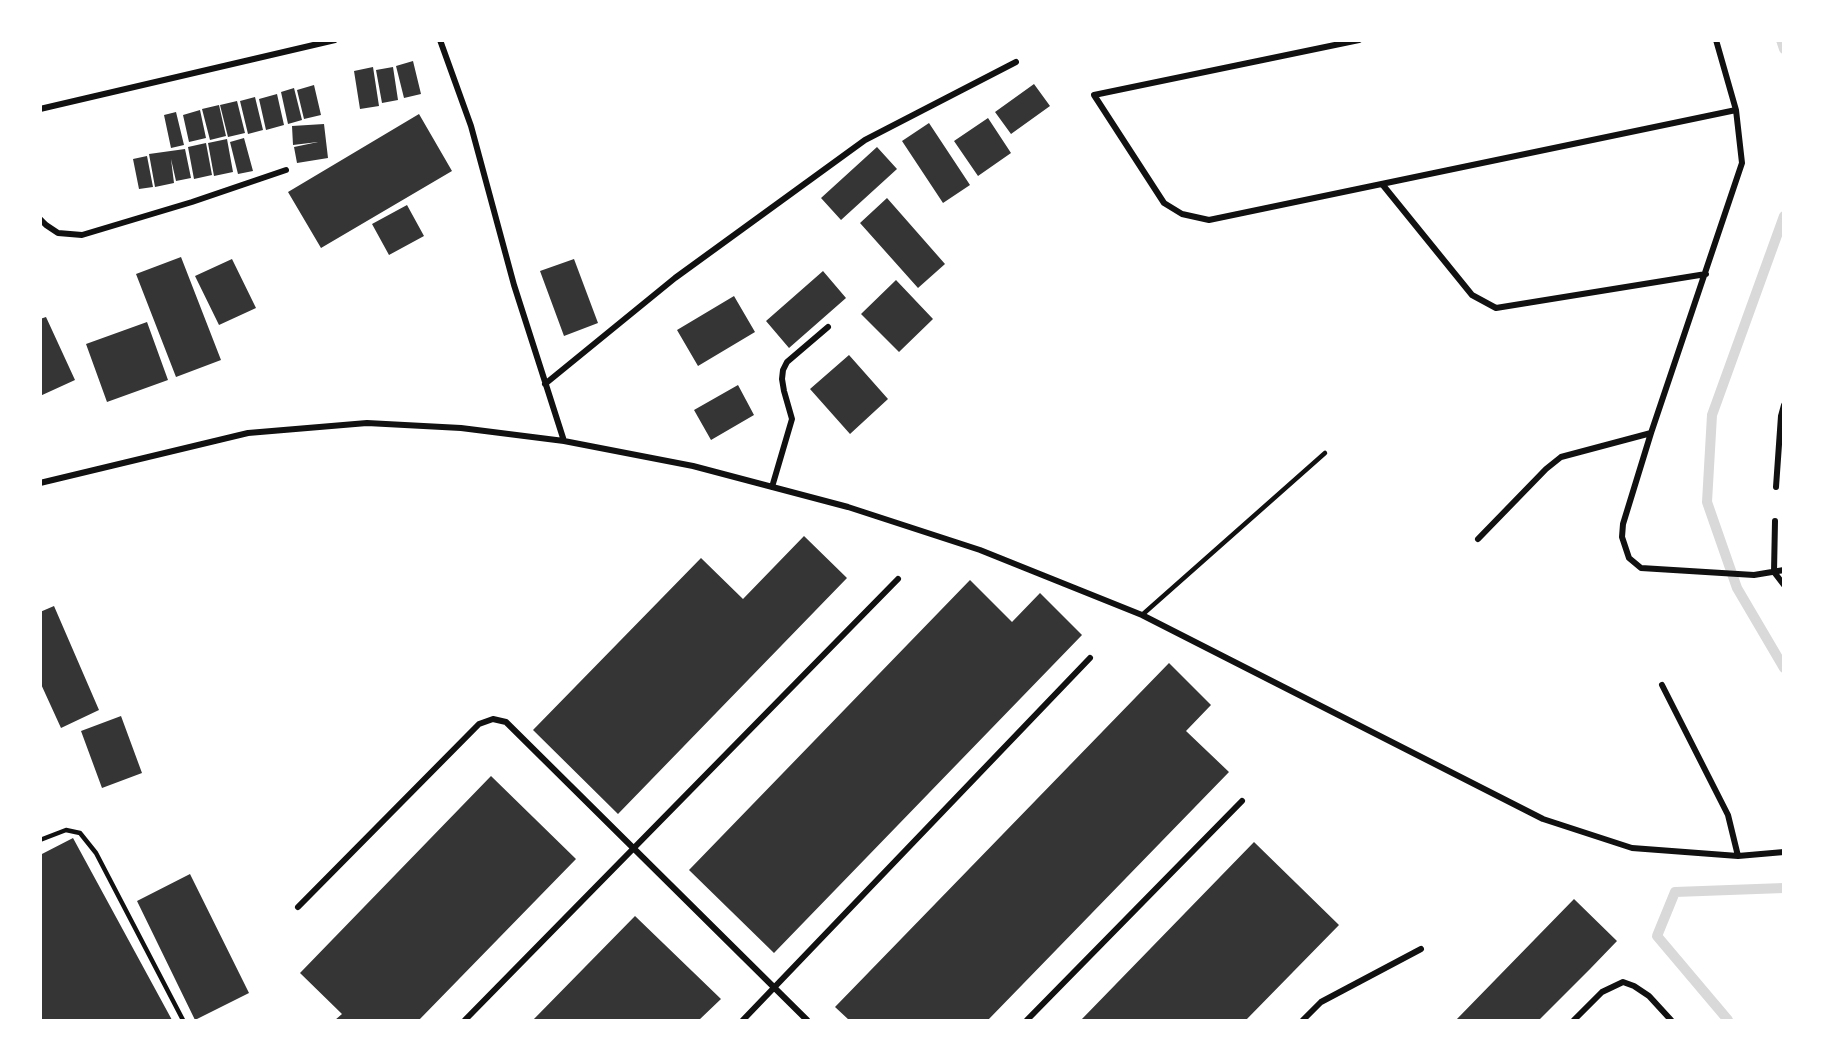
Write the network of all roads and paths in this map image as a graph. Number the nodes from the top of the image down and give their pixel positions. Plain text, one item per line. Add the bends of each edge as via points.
1 (335, 40) edge
2 (440, 40) edge
3 (1359, 40) edge
4 (1716, 40) edge
5 (1016, 62) dead end
6 (40, 109) edge
7 (1736, 110) junction
8 (286, 170) dead end
9 (1382, 184) junction
10 (40, 219) edge
11 (1706, 274) junction
12 (828, 327) dead end
13 (545, 384) junction
14 (1784, 405) edge
15 (1782, 416) edge
16 (1652, 434) junction
17 (564, 441) junction
18 (1325, 453) dead end
19 (40, 483) edge
20 (772, 487) junction
21 (1776, 488) dead end
22 (1775, 521) dead end
23 (1478, 539) dead end
24 (1784, 570) edge
25 (1774, 572) junction
26 (898, 579) dead end
27 (1784, 585) edge
28 (1142, 615) junction
29 (1090, 658) dead end
30 (1662, 685) dead end
31 (1242, 801) dead end
32 (40, 840) edge
33 (634, 848) junction
34 (1784, 852) edge
35 (1738, 856) junction
36 (298, 907) dead end
37 (1421, 949) dead end
38 (774, 988) junction
39 (183, 1020) edge
40 (465, 1020) edge
41 (743, 1020) edge
42 (807, 1020) edge
43 (1027, 1020) edge
44 (1303, 1020) edge
45 (1574, 1020) edge
46 (1671, 1020) edge

1 - 6 street
2 - 13 street via 471,126
3 - 9 street via 1094,95 1164,202 1182,214 1209,220
4 - 7 street
5 - 13 street via 865,140 675,278
7 - 9 street
7 - 11 street via 1742,163
8 - 10 street via 82,235 58,233
9 - 11 street via 1472,295 1496,308
11 - 16 street
12 - 20 street via 787,362 783,370 792,419
13 - 17 street
14 - 15 street
15 - 21 street
16 - 23 street via 1561,457
16 - 25 street via 1623,524 1622,537 1629,558 1641,568 1754,575
17 - 19 street via 367,423 248,433
17 - 20 street via 693,466
18 - 28 lane
20 - 28 street via 980,550
22 - 25 street
24 - 25 street
25 - 27 street
26 - 33 street
28 - 35 street via 1543,819 1632,848
29 - 38 street
30 - 35 street via 1728,815
31 - 43 street
32 - 39 lane via 66,830 80,833 96,853
33 - 36 street via 506,722 493,719 479,724
33 - 38 street
33 - 40 street
34 - 35 street
37 - 44 street via 1321,1002
38 - 41 street
38 - 42 street
45 - 46 street via 1602,992 1623,982 1649,996

